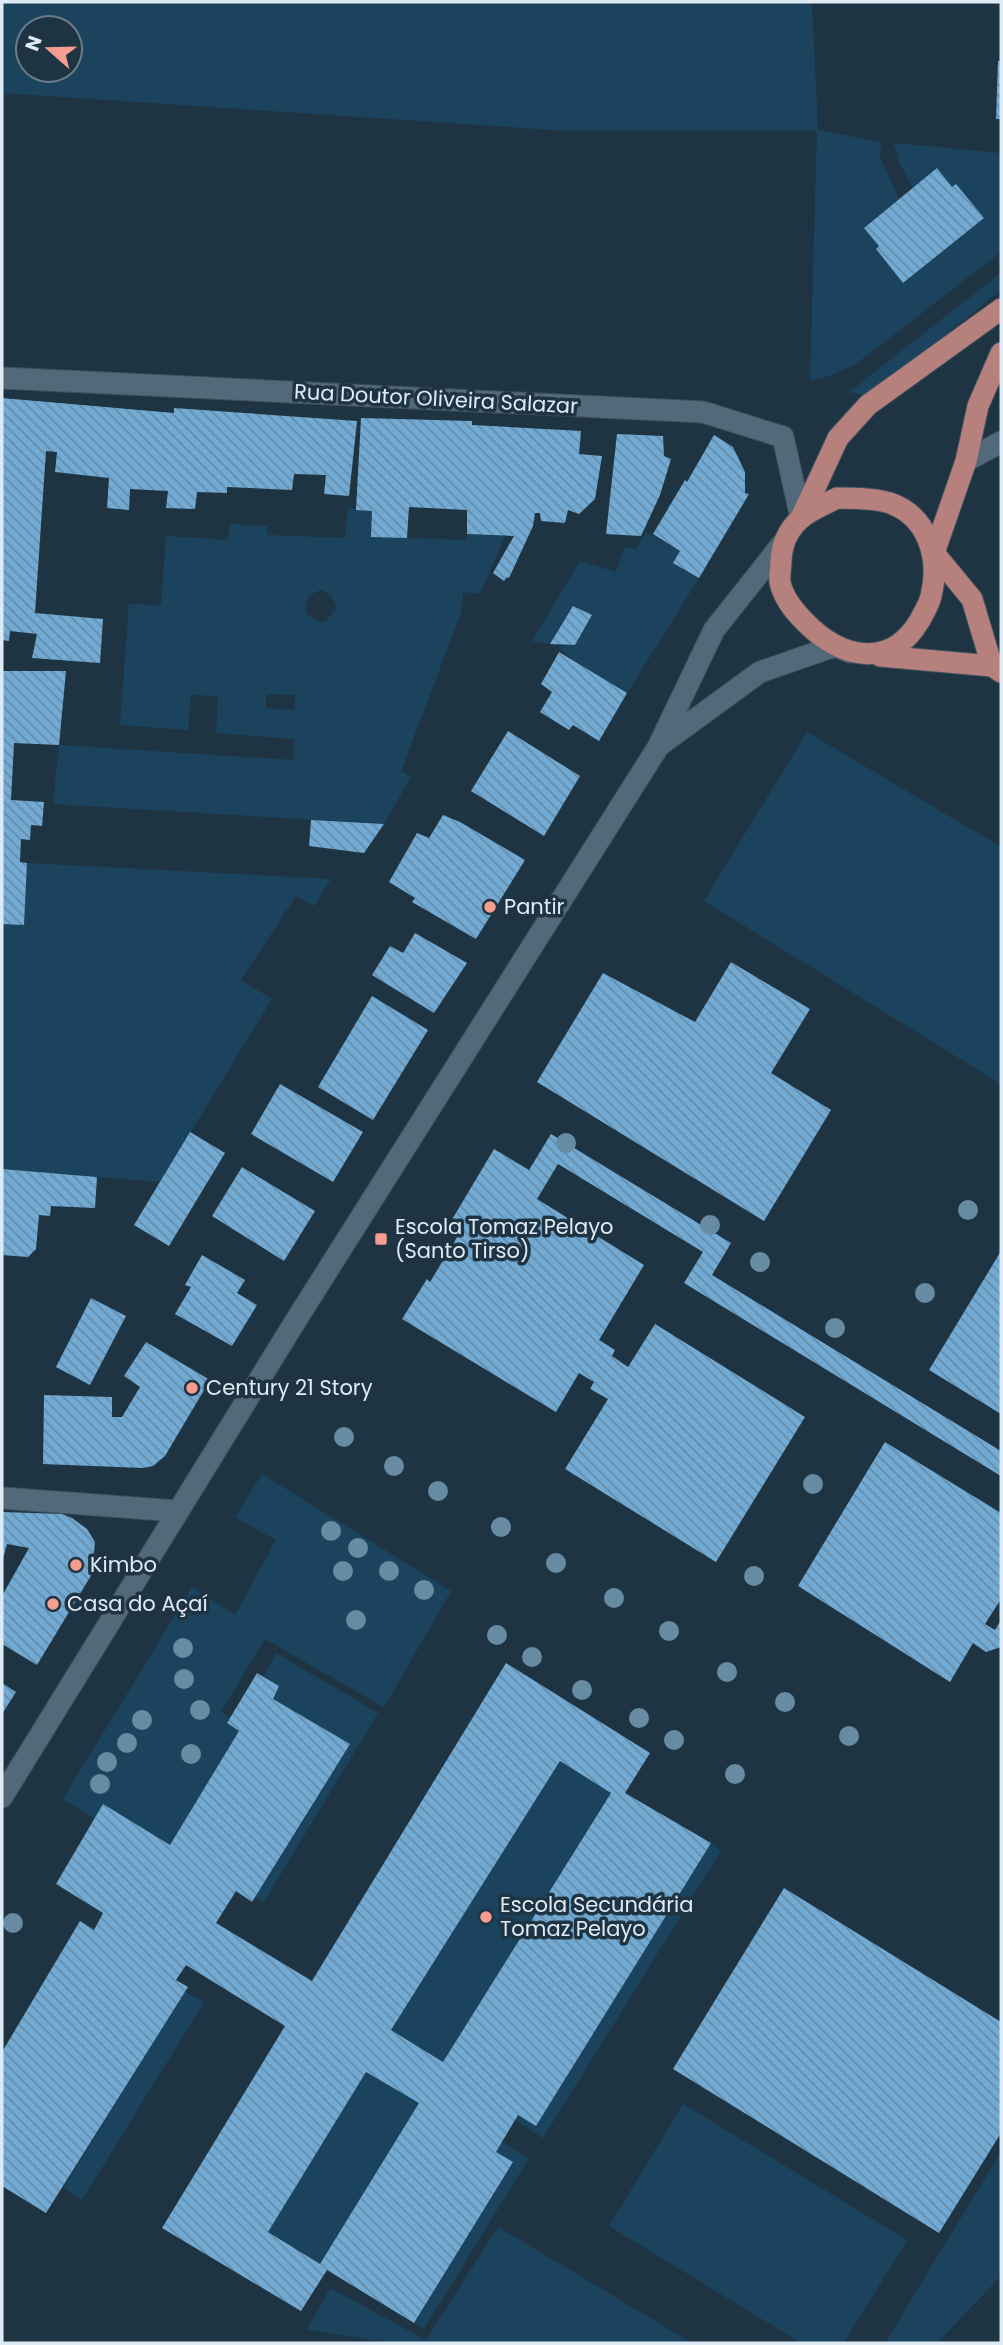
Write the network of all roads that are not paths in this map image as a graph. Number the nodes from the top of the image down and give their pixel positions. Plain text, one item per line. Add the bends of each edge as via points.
1 (1001, 309) edge
2 (1001, 353) edge
3 (2, 378) edge
4 (1001, 442) edge
5 (966, 461) junction
6 (801, 518) junction
7 (783, 543) junction
8 (934, 553) junction
9 (835, 646) junction
10 (871, 655) junction
11 (997, 669) edge
12 (658, 747) junction
13 (2, 1498) edge
14 (177, 1511) junction
15 (2, 1797) edge

1 - 6 main road via 868,405 838,438
2 - 5 main road via 978,406
3 - 6 street, Rua Doutor Oliveira Salazar via 703,412 783,437
4 - 5 street
5 - 8 main road
6 - 7 main road
6 - 8 main road via 837,498 890,503 910,515
7 - 9 main road via 780,583 792,609
7 - 12 street via 714,630
8 - 10 main road via 935,579 929,603 914,631 897,646
8 - 11 main road via 972,599
9 - 10 street
9 - 12 street via 760,672
10 - 11 street
12 - 14 street
13 - 14 street
14 - 15 street

